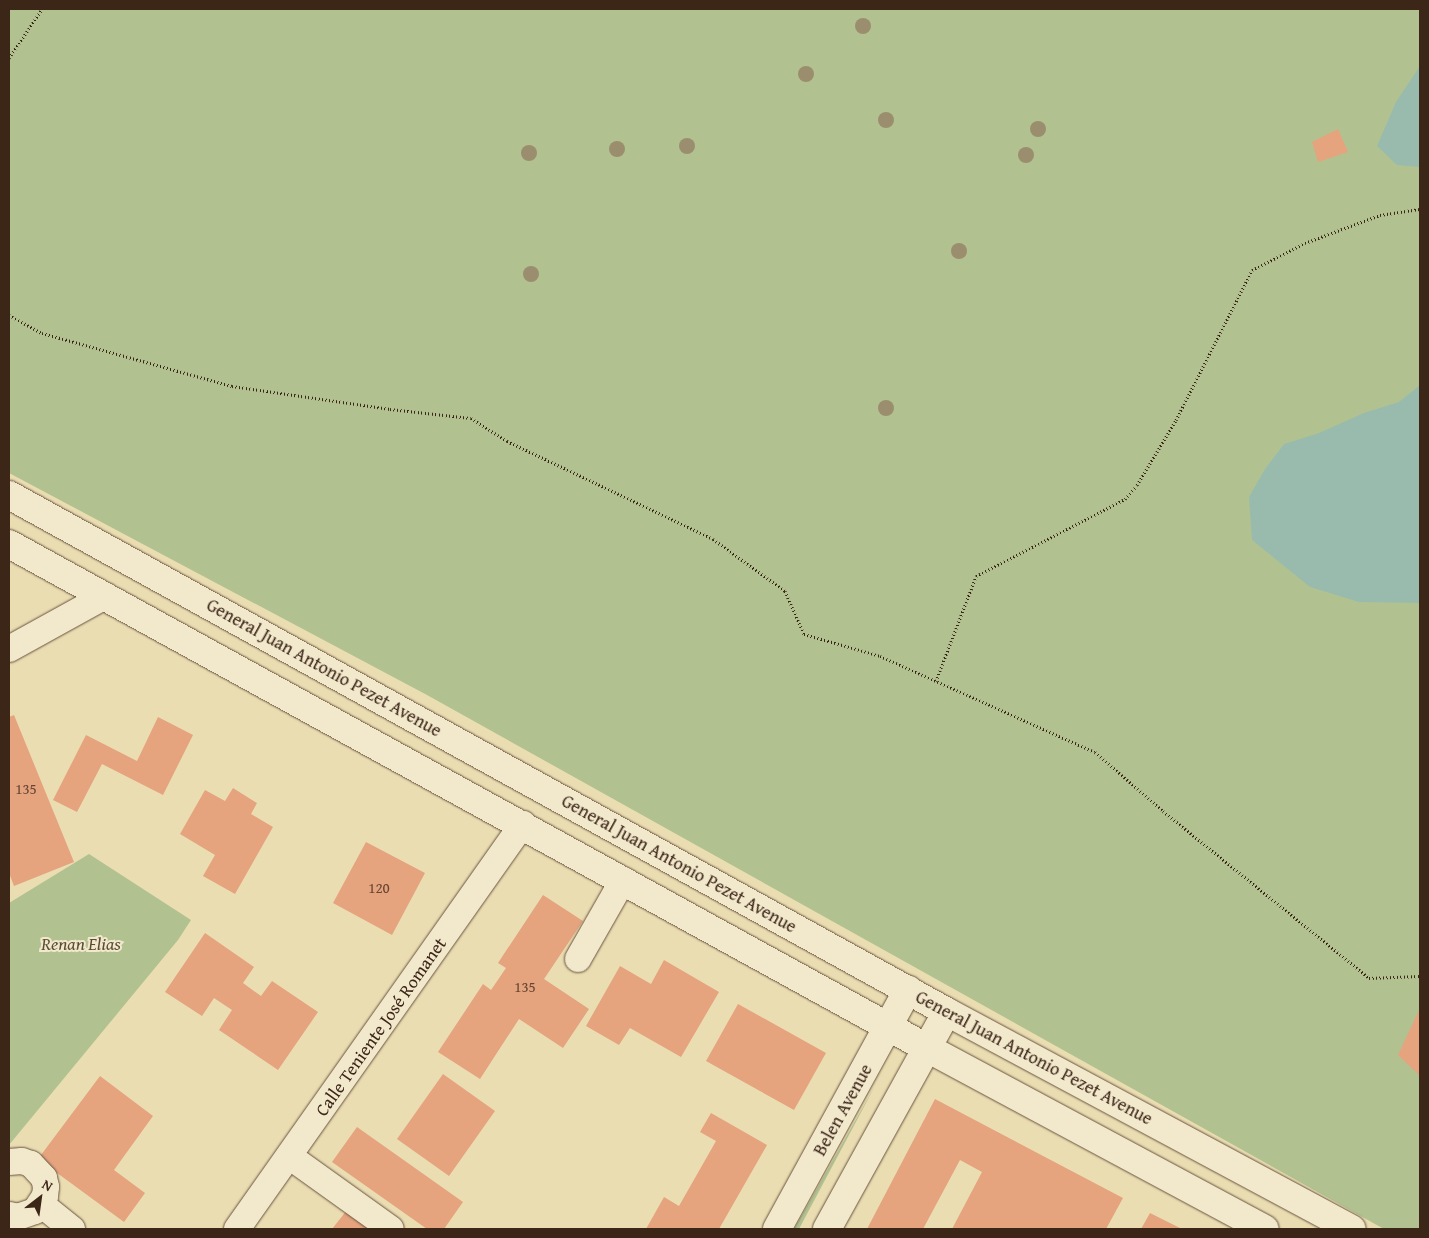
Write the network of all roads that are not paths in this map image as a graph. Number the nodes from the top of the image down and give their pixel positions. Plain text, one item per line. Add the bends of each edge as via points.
1 (9, 495) edge
2 (9, 544) edge
3 (105, 596) junction
4 (9, 649) edge
5 (523, 824) junction
6 (623, 880) junction
7 (578, 960) dead end
8 (908, 990) junction
9 (947, 1012) junction
10 (888, 1027) junction
11 (927, 1048) junction
12 (289, 1156) junction
13 (9, 1162) edge
14 (41, 1204) junction
15 (9, 1215) edge
16 (72, 1229) edge
17 (237, 1229) edge
18 (391, 1229) edge
19 (777, 1229) edge
20 (827, 1229) edge
21 (1265, 1229) edge
22 (1351, 1229) edge

1 - 8 street, General Juan Antonio Pezet Avenue
2 - 3 street
3 - 4 street
3 - 5 street
5 - 6 street
5 - 12 street, Calle Teniente José Romanet
6 - 7 street
6 - 10 street
8 - 9 street, General Juan Antonio Pezet Avenue
8 - 10 street, Belen Avenue
9 - 11 street
9 - 22 street, General Juan Antonio Pezet Avenue
10 - 11 street
10 - 19 street, Belen Avenue
11 - 20 street
11 - 21 street
12 - 17 street, Calle Teniente José Romanet
12 - 18 street
13 - 14 street via 22,1161 39,1170 46,1187
14 - 15 street via 26,1215
14 - 16 street

